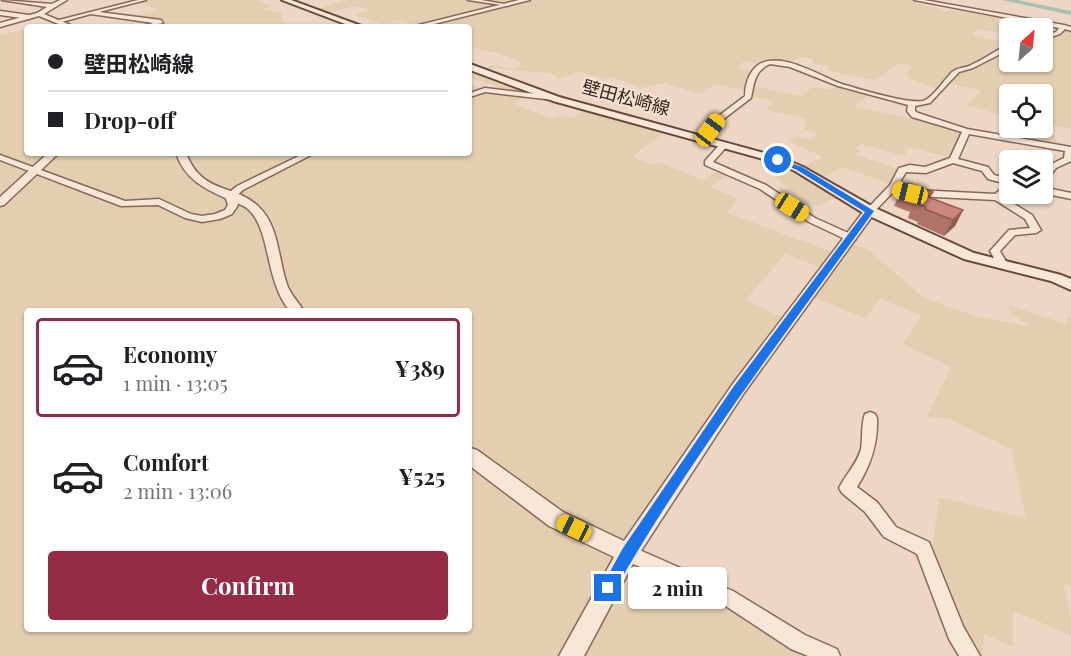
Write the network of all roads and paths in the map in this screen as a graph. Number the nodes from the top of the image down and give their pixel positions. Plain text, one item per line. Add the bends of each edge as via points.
1 (5, 0) edge
2 (11, 0) edge
3 (64, 0) edge
4 (130, 0) edge
5 (144, 0) edge
6 (285, 0) edge
7 (470, 0) edge
8 (527, 0) edge
9 (916, 0) edge
10 (137, 2) junction
11 (122, 5) junction
12 (508, 5) junction
13 (52, 6) junction
14 (0, 13) edge
15 (91, 13) junction
16 (39, 14) junction
17 (120, 15) junction
18 (29, 17) junction
19 (58, 21) junction
20 (0, 24) edge
21 (65, 24) edge
22 (154, 24) edge
23 (352, 24) edge
24 (427, 24) edge
25 (1064, 27) junction
26 (1071, 29) edge
27 (1053, 35) edge
28 (999, 52) edge
29 (472, 68) edge
30 (472, 94) edge
31 (556, 99) junction
32 (912, 104) junction
33 (966, 131) junction
34 (708, 140) junction
35 (725, 144) junction
36 (1070, 150) edge
37 (51, 156) edge
38 (182, 156) edge
39 (305, 156) edge
40 (0, 157) edge
41 (953, 160) junction
42 (1053, 166) edge
43 (36, 169) junction
44 (999, 180) edge
45 (891, 188) junction
46 (1053, 192) edge
47 (230, 196) junction
48 (1071, 196) edge
49 (997, 197) joint
50 (0, 203) edge
51 (870, 211) junction
52 (851, 238) junction
53 (1003, 266) junction
54 (1071, 285) edge
55 (294, 308) edge
56 (870, 418) dead end
57 (472, 457) edge
58 (628, 553) junction
59 (571, 656) edge
60 (830, 656) edge
61 (970, 656) edge

1 - 2 street
2 - 13 street
3 - 13 street
4 - 10 street
5 - 10 street
6 - 23 main road
7 - 12 street
8 - 12 street
9 - 25 street
10 - 11 street
11 - 15 street
11 - 17 street via 140,11
12 - 24 street
13 - 16 street
14 - 18 street
15 - 17 street
15 - 19 street
16 - 18 street
16 - 19 street
17 - 22 street via 161,22
18 - 20 street
19 - 21 street
25 - 26 street
25 - 27 street
28 - 32 street via 957,72 928,102
29 - 31 main road, 壁田松崎線
30 - 31 street via 485,90
31 - 34 main road, 壁田松崎線
32 - 33 street via 915,115
32 - 34 street via 773,62 757,68 747,85 748,97 722,114
33 - 36 street
33 - 41 street
34 - 35 main road, 壁田松崎線
35 - 51 main road, 壁田松崎線 via 799,168
35 - 52 street via 708,163 763,187 812,219
36 - 42 street via 1068,159
37 - 43 street
38 - 47 street via 185,168 200,182
39 - 47 street
40 - 43 street
41 - 44 street via 985,169
41 - 45 street via 926,170 902,171
43 - 47 street via 124,204 159,202 202,219 229,212 233,205
43 - 50 street
45 - 49 street via 934,195
45 - 51 street
46 - 48 street
47 - 55 street via 253,207 269,230 285,299
49 - 53 street via 1029,217 1036,230 1012,232 995,251
51 - 52 street
51 - 53 main road, 壁田松崎線 via 969,256
52 - 58 street via 738,389
53 - 54 main road, 壁田松崎線
56 - 61 street via 872,441 862,467 847,488 871,507 890,532 923,548 956,632
57 - 58 street via 556,519
58 - 59 street
58 - 60 street via 727,597 798,642

